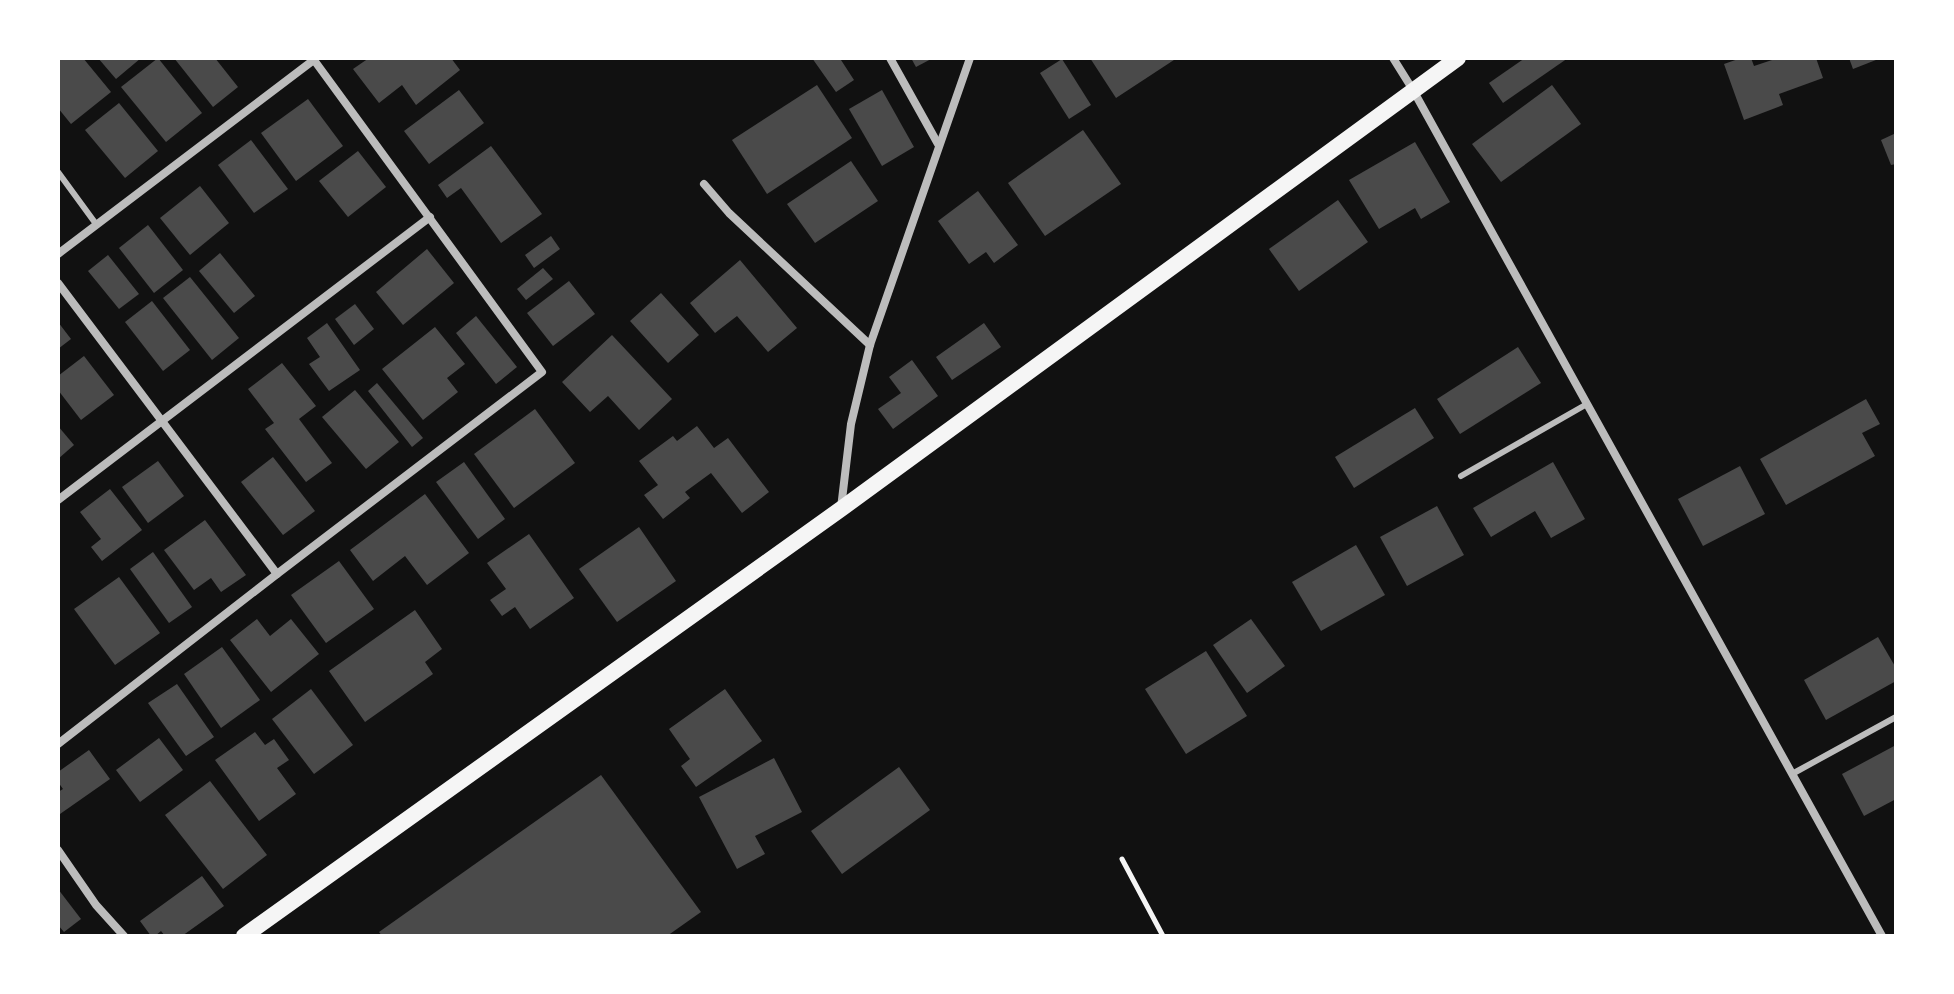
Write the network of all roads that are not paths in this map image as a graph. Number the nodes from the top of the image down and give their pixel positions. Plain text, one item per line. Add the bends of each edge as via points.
1 (890, 58) edge
2 (970, 58) edge
3 (1393, 58) edge
4 (1458, 58) edge
5 (315, 59) edge
6 (1413, 90) junction
7 (938, 144) junction
8 (58, 172) edge
9 (704, 184) dead end
10 (430, 217) junction
11 (96, 224) junction
12 (58, 254) edge
13 (58, 283) edge
14 (870, 345) junction
15 (1587, 404) junction
16 (162, 421) junction
17 (1461, 476) dead end
18 (58, 500) edge
19 (841, 509) junction
20 (277, 574) junction
21 (1896, 717) edge
22 (58, 744) edge
23 (1792, 774) junction
24 (58, 850) edge
25 (124, 936) edge
26 (244, 936) edge
27 (1882, 936) edge

1 - 7 street
2 - 7 street
3 - 6 street
4 - 6 main road
5 - 10 street
5 - 11 street
6 - 15 street
6 - 19 main road
7 - 14 street
8 - 11 lane
9 - 14 street
10 - 16 street
10 - 20 street via 542,372
11 - 12 street
13 - 16 street
14 - 19 street via 851,424
15 - 17 lane
15 - 23 street
16 - 18 street
16 - 20 street
19 - 26 main road
20 - 22 street
21 - 23 lane
23 - 27 street
24 - 25 street

